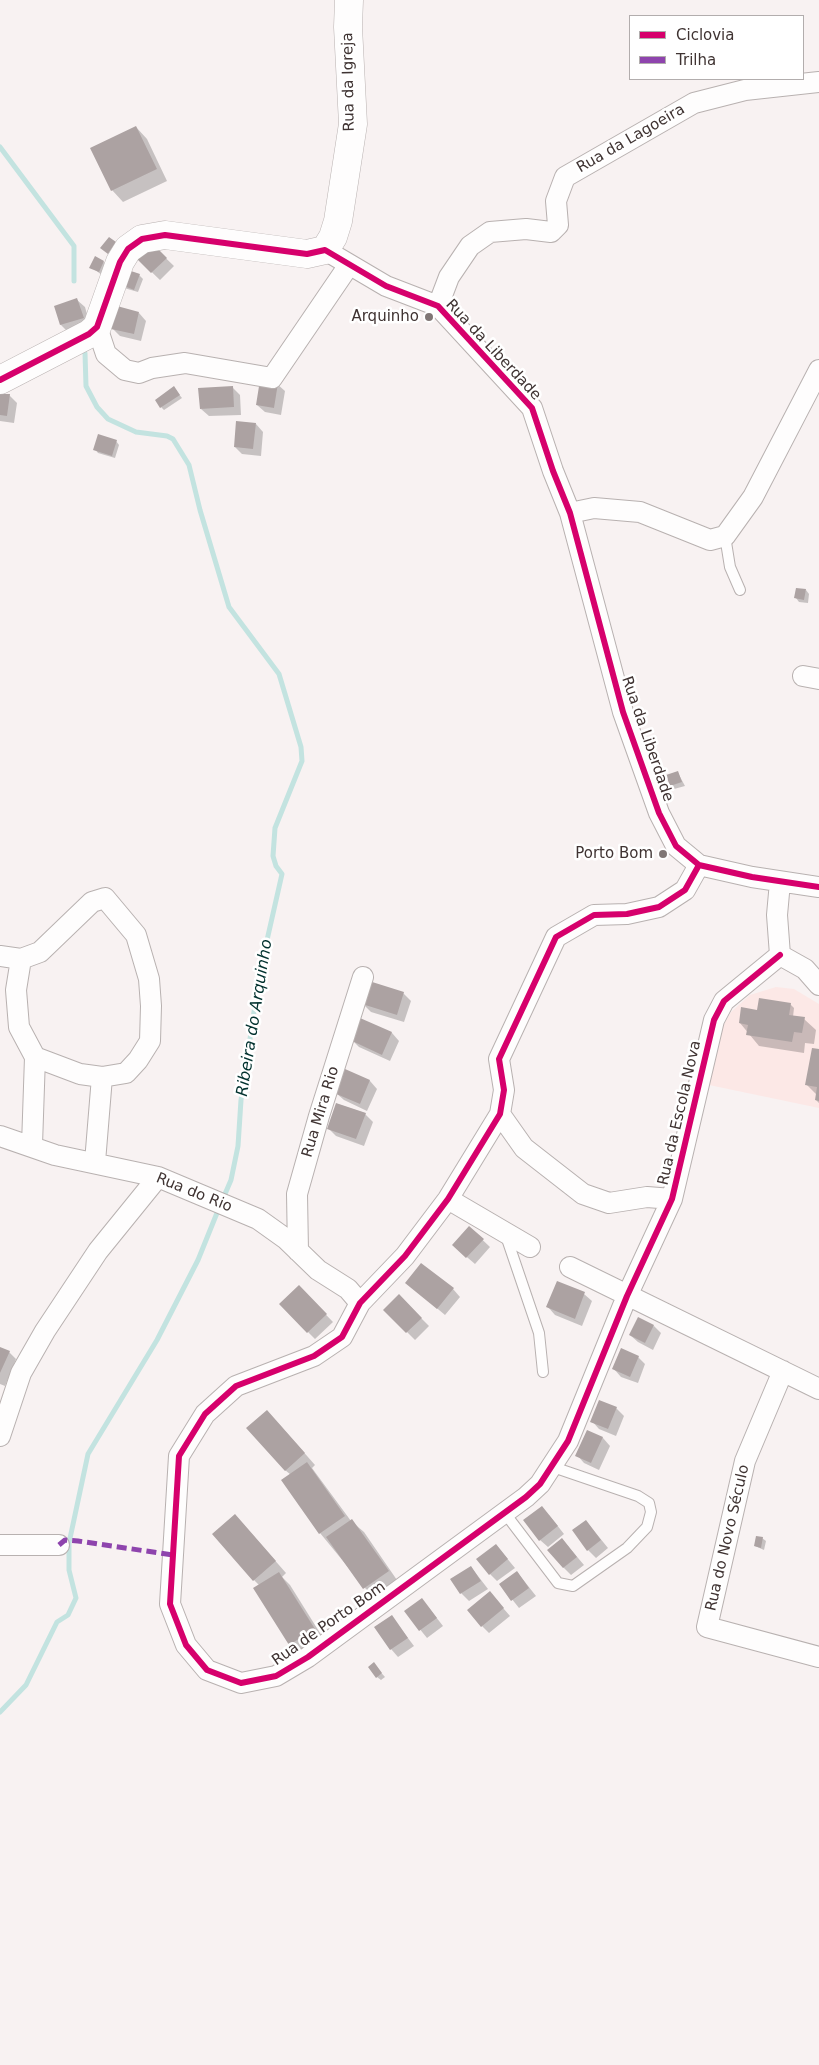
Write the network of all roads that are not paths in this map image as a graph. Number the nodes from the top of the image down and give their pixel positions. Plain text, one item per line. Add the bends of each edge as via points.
1 (349, 0) edge
2 (819, 82) edge
3 (325, 250) junction
4 (349, 265) junction
5 (438, 306) junction
6 (97, 326) junction
7 (819, 370) edge
8 (0, 380) edge
9 (570, 513) junction
10 (725, 536) junction
11 (740, 590) dead end
12 (699, 866) junction
13 (780, 882) junction
14 (819, 887) edge
15 (780, 955) junction
16 (0, 956) edge
17 (20, 959) junction
18 (363, 977) dead end
19 (819, 985) edge
20 (35, 1057) junction
21 (102, 1077) junction
22 (500, 1114) junction
23 (0, 1136) edge
24 (32, 1146) junction
25 (95, 1162) junction
26 (158, 1177) junction
27 (448, 1199) junction
28 (672, 1199) junction
29 (505, 1232) junction
30 (530, 1247) dead end
31 (298, 1251) junction
32 (570, 1267) dead end
33 (627, 1296) junction
34 (360, 1303) junction
35 (783, 1371) junction
36 (543, 1372) dead end
37 (819, 1389) edge
38 (0, 1436) edge
39 (553, 1467) junction
40 (504, 1512) junction
41 (0, 1544) edge
42 (59, 1545) dead end
43 (819, 1657) edge

1 - 3 street, Rua da Igreja via 353,124 338,221
2 - 5 street, Rua da Lagoeira via 746,90 694,103 566,178 556,201 558,225 550,232 526,229 490,232 470,246 449,277
3 - 4 street, Rua da Liberdade
3 - 6 street via 307,254 165,235 142,238 128,249 120,262
4 - 5 street, Rua da Liberdade via 386,286
4 - 6 street via 272,378 185,363 152,368 139,374 126,370 106,354
5 - 9 street, Rua da Liberdade via 532,408
6 - 8 street via 88,334
7 - 10 street via 753,497
9 - 10 street via 594,508 640,512 710,540
9 - 12 street, Rua da Liberdade via 622,712 658,813 676,846
10 - 11 lane via 730,567
12 - 13 street, Rua da Liberdade
12 - 22 street, Rua de Porto Bom via 685,890 659,907 627,914 594,915 556,937 499,1060 504,1090
13 - 14 street, Rua da Liberdade
13 - 15 street via 777,915
15 - 19 street via 806,969
15 - 28 street, Rua da Escola Nova via 724,1001 714,1020
16 - 17 street
17 - 20 street via 16,990 19,1027
17 - 21 street via 40,952 92,902 105,898 136,935 149,979 150,1040 126,1073
18 - 31 street, Rua Mira Rio via 318,1116 297,1194
20 - 21 street via 80,1074
20 - 24 street
21 - 25 street
22 - 27 street, Rua de Porto Bom
22 - 28 street via 524,1148 583,1194 608,1203 647,1197
23 - 24 street, Rua do Rio
24 - 25 street, Rua do Rio via 55,1155
25 - 26 street, Rua do Rio
26 - 31 street, Rua do Rio via 258,1219
26 - 38 street via 98,1252 45,1331 21,1373
27 - 29 street
27 - 34 street, Rua de Porto Bom via 404,1256
28 - 33 street, Rua da Escola Nova
29 - 30 street
29 - 36 lane via 539,1333
31 - 34 street, Rua do Rio via 318,1270 348,1289
32 - 33 street
33 - 35 street
33 - 39 street, Rua de Porto Bom via 568,1441
34 - 40 street, Rua de Porto Bom via 342,1337 314,1356 236,1386 205,1414 179,1456 170,1604 186,1645 207,1670 241,1683 276,1676 308,1658
35 - 37 street
35 - 43 street, Rua do Novo Século via 745,1461 707,1627
39 - 40 street, Rua de Porto Bom via 540,1484
39 - 40 lane via 649,1502 652,1512 647,1527 627,1548 573,1586 558,1583
41 - 42 street

